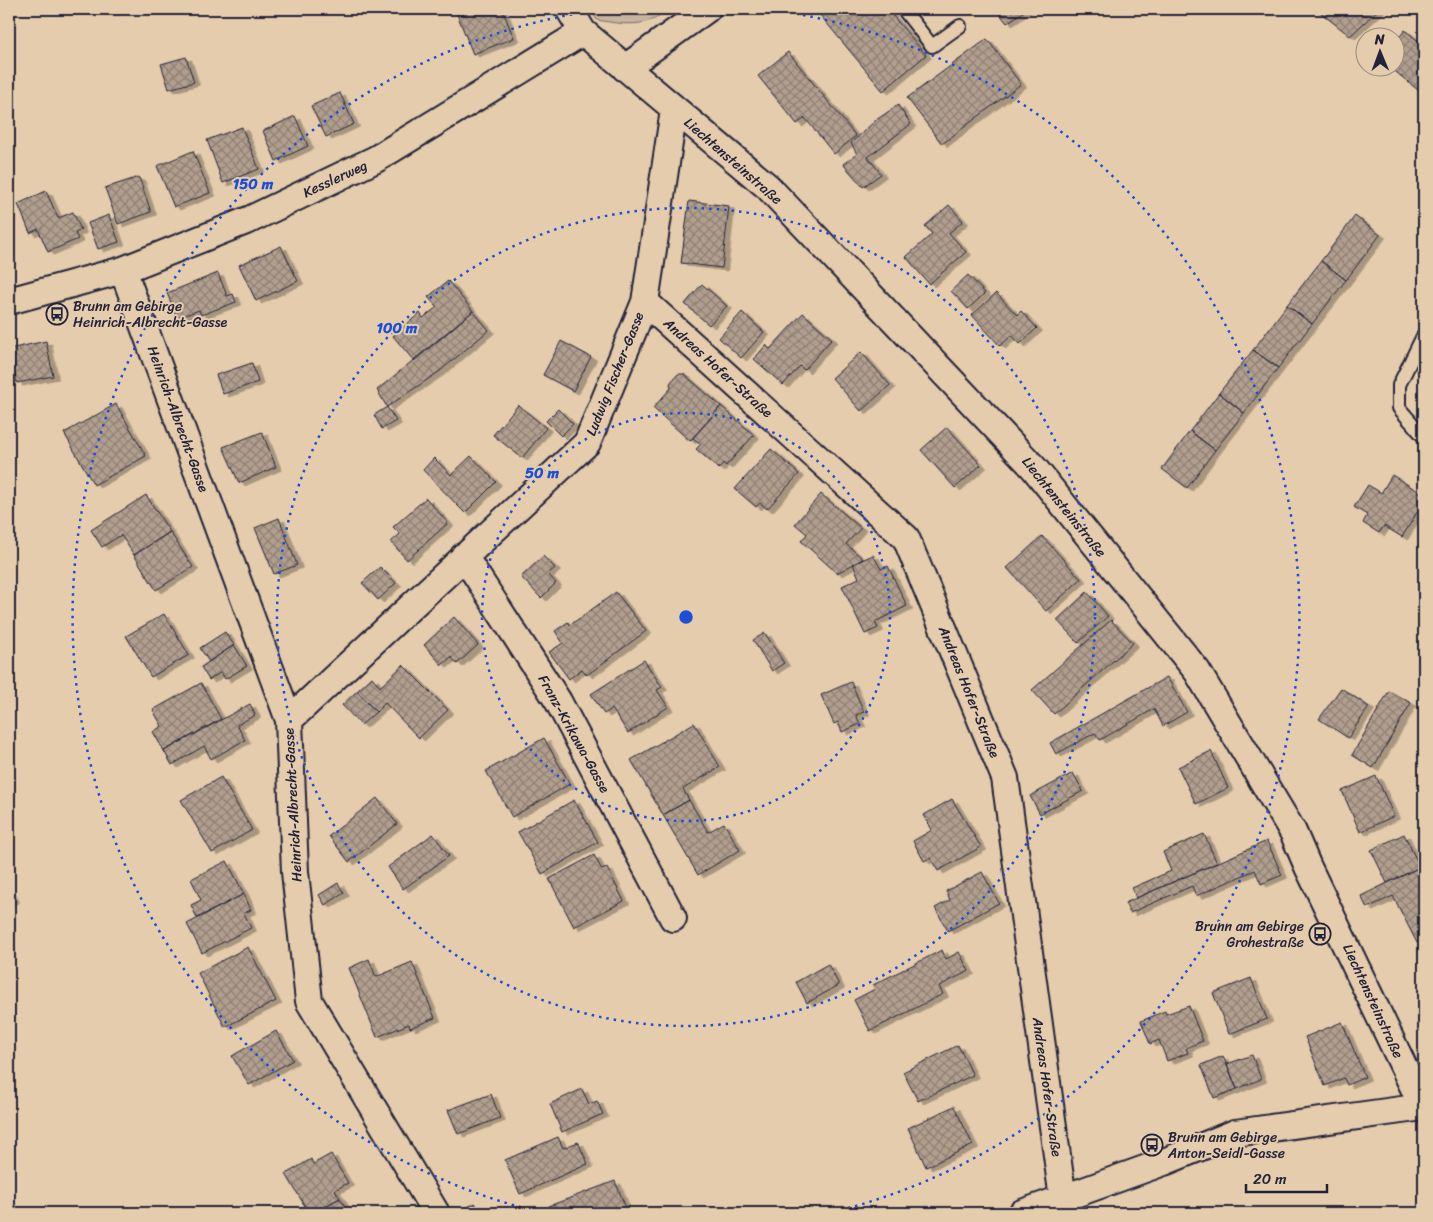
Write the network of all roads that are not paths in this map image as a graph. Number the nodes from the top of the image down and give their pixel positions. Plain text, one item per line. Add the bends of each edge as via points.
1 (569, 9) edge
2 (707, 9) edge
3 (903, 9) edge
4 (960, 26) dead end
5 (583, 32) junction
6 (625, 68) junction
7 (674, 110) junction
8 (123, 270) junction
9 (9, 301) edge
10 (645, 302) junction
11 (1424, 334) edge
12 (1424, 437) edge
13 (464, 556) junction
14 (289, 720) junction
15 (673, 918) dead end
16 (1424, 1108) edge
17 (1063, 1199) junction
18 (436, 1213) edge
19 (1022, 1213) edge

1 - 5 street, Liechtensteinstraße
2 - 6 street
3 - 4 lane via 932,46
5 - 6 street, Liechtensteinstraße
5 - 8 street, Kesslerweg via 376,159 251,219
6 - 7 street, Liechtensteinstraße
7 - 10 street, Ludwig Fischer-Gasse
7 - 16 street, Liechtensteinstraße via 768,187 1034,468 1197,671 1293,832
8 - 9 street, Kesslerweg
8 - 14 street, Heinrich-Albrecht-Gasse
10 - 13 street, Ludwig Fischer-Gasse via 587,443
10 - 17 street, Andreas Hofer-Straße via 906,538 1005,778
11 - 12 lane via 1399,385 1399,408
13 - 14 street, Ludwig Fischer-Gasse
13 - 15 street, Franz-Krikawa-Gasse via 558,701
14 - 18 street, Heinrich-Albrecht-Gasse via 295,872 309,1001
16 - 17 street via 1235,1133
17 - 19 street

